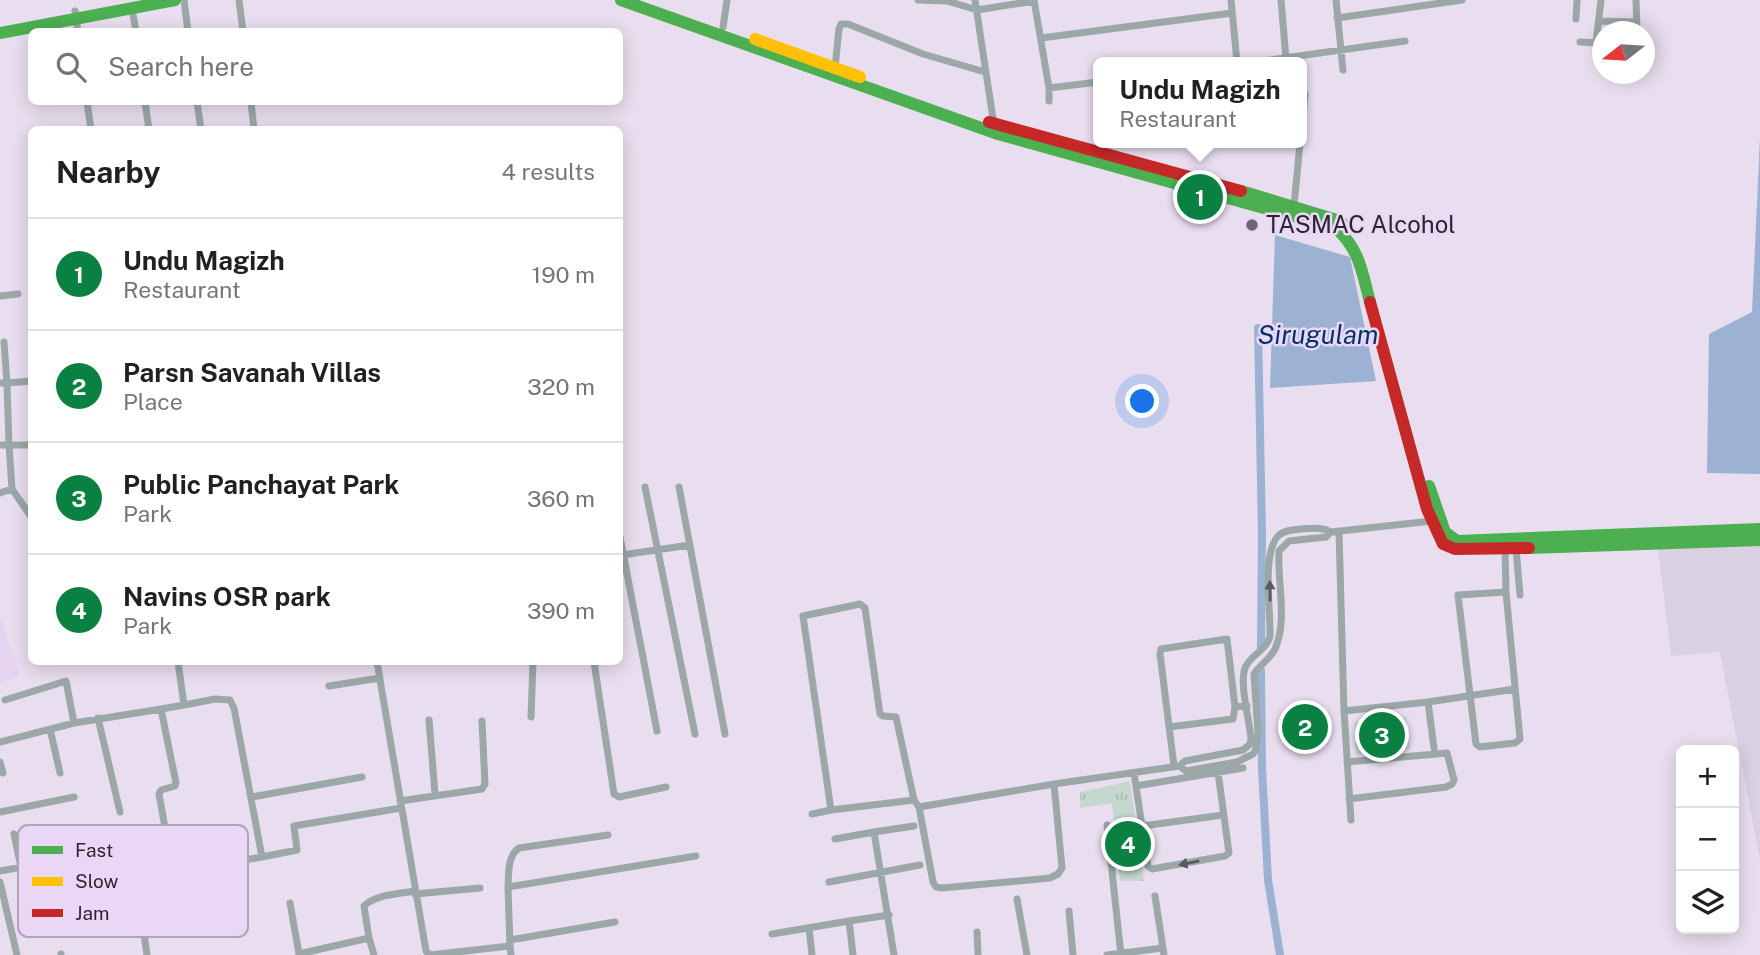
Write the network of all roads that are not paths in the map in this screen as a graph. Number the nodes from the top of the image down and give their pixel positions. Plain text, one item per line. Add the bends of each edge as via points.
1 (175, 0) edge
2 (184, 0) edge
3 (239, 0) edge
4 (621, 0) edge
5 (646, 0) edge
6 (727, 0) edge
7 (918, 0) edge
8 (947, 0) edge
9 (975, 0) edge
10 (1034, 0) edge
11 (1231, 0) edge
12 (1281, 0) edge
13 (1336, 0) edge
14 (1462, 0) edge
15 (1577, 0) edge
16 (1601, 0) edge
17 (1636, 0) edge
18 (131, 4) edge
19 (977, 10) junction
20 (1232, 13) junction
21 (1337, 18) junction
22 (1576, 19) dead end
23 (76, 20) edge
24 (1599, 21) edge
25 (1636, 21) edge
26 (0, 25) edge
27 (723, 27) junction
28 (28, 28) edge
29 (29, 28) edge
30 (135, 28) edge
31 (188, 28) edge
32 (242, 28) edge
33 (0, 33) edge
34 (1041, 38) junction
35 (1405, 41) dead end
36 (1580, 42) dead end
37 (1592, 43) edge
38 (1340, 51) junction
39 (1236, 57) edge
40 (1286, 57) edge
41 (1300, 57) edge
42 (835, 68) junction
43 (1343, 70) dead end
44 (985, 72) junction
45 (856, 80) junction
46 (1093, 83) edge
47 (1049, 88) junction
48 (1049, 101) dead end
49 (87, 105) edge
50 (145, 105) edge
51 (197, 105) edge
52 (251, 105) edge
53 (90, 126) edge
54 (148, 126) edge
55 (200, 126) edge
56 (254, 126) edge
57 (994, 128) junction
58 (1300, 148) edge
59 (1294, 206) junction
60 (18, 294) dead end
61 (0, 296) edge
62 (4, 342) dead end
63 (28, 381) edge
64 (4, 383) edge
65 (4, 445) edge
66 (28, 445) edge
67 (645, 487) dead end
68 (680, 487) dead end
69 (12, 489) junction
70 (0, 494) edge
71 (28, 512) edge
72 (1432, 522) junction
73 (1760, 529) edge
74 (1287, 531) junction
75 (1335, 532) junction
76 (1715, 536) junction
77 (1760, 540) edge
78 (1290, 541) junction
79 (690, 545) junction
80 (658, 549) junction
81 (1511, 549) junction
82 (623, 555) edge
83 (1269, 561) junction
84 (1279, 562) junction
85 (623, 565) edge
86 (1506, 592) junction
87 (1520, 595) dead end
88 (1274, 637) junction
89 (178, 665) edge
90 (378, 665) edge
91 (533, 665) edge
92 (594, 665) edge
93 (1244, 672) junction
94 (1254, 674) junction
95 (380, 678) junction
96 (329, 685) dead end
97 (1515, 689) junction
98 (1471, 695) junction
99 (5, 700) dead end
100 (1428, 702) junction
101 (184, 705) junction
102 (1247, 706) junction
103 (1235, 707) junction
104 (161, 709) junction
105 (1345, 711) junction
106 (531, 717) dead end
107 (98, 718) junction
108 (429, 720) dead end
109 (482, 721) dead end
110 (74, 723) junction
111 (1169, 727) junction
112 (50, 729) junction
113 (657, 731) dead end
114 (695, 734) dead end
115 (725, 734) dead end
116 (1254, 736) junction
117 (0, 742) edge
118 (1434, 748) dead end
119 (1246, 754) junction
120 (1206, 758) junction
121 (0, 762) edge
122 (1347, 762) junction
123 (1177, 766) junction
124 (1208, 768) junction
125 (1243, 768) dead end
126 (1218, 772) junction
127 (3, 773) dead end
128 (60, 773) dead end
129 (1134, 773) junction
130 (362, 777) dead end
131 (1054, 784) junction
132 (1136, 786) junction
133 (666, 787) dead end
134 (435, 794) junction
135 (74, 797) dead end
136 (252, 797) junction
137 (1349, 799) junction
138 (916, 803) junction
139 (401, 804) junction
140 (831, 810) junction
141 (0, 812) edge
142 (120, 813) dead end
143 (812, 814) dead end
144 (1223, 815) junction
145 (1351, 820) dead end
146 (165, 825) edge
147 (1107, 825) dead end
148 (914, 826) dead end
149 (1142, 827) junction
150 (874, 832) junction
151 (14, 834) dead end
152 (608, 835) dead end
153 (835, 839) dead end
154 (18, 853) edge
155 (696, 856) dead end
156 (262, 857) junction
157 (248, 859) edge
158 (920, 865) dead end
159 (18, 868) edge
160 (0, 871) edge
161 (881, 871) junction
162 (0, 882) edge
163 (829, 882) dead end
164 (508, 887) junction
165 (480, 888) dead end
166 (415, 892) junction
167 (1156, 896) dead end
168 (1017, 899) dead end
169 (290, 903) dead end
170 (1069, 911) dead end
171 (889, 915) junction
172 (849, 921) junction
173 (615, 922) dead end
174 (809, 928) junction
175 (977, 932) dead end
176 (772, 934) dead end
177 (144, 937) edge
178 (369, 938) junction
179 (510, 943) junction
180 (1164, 951) edge
181 (486, 952) edge
182 (442, 954) edge
183 (1121, 954) edge
184 (17, 955) edge
185 (146, 955) edge
186 (300, 955) edge
187 (374, 955) edge
188 (511, 955) edge
189 (812, 955) edge
190 (853, 955) edge
191 (894, 955) edge
192 (978, 955) edge
193 (1027, 955) edge
194 (1073, 955) edge
195 (1107, 955) edge

1 - 18 main road
2 - 31 street
3 - 32 street
4 - 45 main road
5 - 27 main road
6 - 27 street
7 - 8 street
8 - 19 street
9 - 19 street
10 - 19 street
10 - 34 street
11 - 20 street
12 - 40 street
13 - 21 street
14 - 21 street
15 - 22 street
16 - 24 street
17 - 25 street
18 - 23 main road
18 - 30 street
19 - 44 street
20 - 34 street
20 - 39 street
21 - 38 street
23 - 26 main road
23 - 29 main road
27 - 42 main road
28 - 33 main road
34 - 47 street
35 - 38 street
36 - 37 street
38 - 41 street
38 - 43 street
42 - 44 street via 839,29 848,24 923,54
42 - 45 main road
44 - 57 street
45 - 57 main road
46 - 47 street
47 - 48 street
49 - 53 street
50 - 54 street
51 - 55 street
52 - 56 street
57 - 59 main road
57 - 72 main road via 1336,228 1357,253
58 - 59 street
59 - 76 main road via 1340,221 1365,250 1432,496 1449,537 1457,541
60 - 61 street
62 - 64 street
63 - 64 street
64 - 65 street
65 - 66 street
65 - 69 street
67 - 80 street
68 - 79 street
69 - 70 street
69 - 71 street
72 - 75 street
72 - 81 main road via 1443,544 1455,549
73 - 76 main road
74 - 75 street via 1324,528
74 - 78 street
74 - 83 street via 1272,545
75 - 78 street
75 - 105 street
76 - 77 main road
76 - 81 main road
78 - 84 street via 1281,547
79 - 80 street
79 - 115 street
80 - 82 street
80 - 114 street
81 - 86 street
81 - 87 street
83 - 84 street
88 -> 83 street
84 - 88 street
85 - 113 street
86 - 97 street
86 - 98 street via 1458,595
88 - 93 street
88 - 94 street via 1274,653
89 - 101 street
90 - 95 street
91 - 106 street
92 - 133 street via 614,794 619,797
93 - 94 street
93 - 102 street
94 - 116 street
95 - 96 street
95 - 139 street
97 - 98 street
97 - 98 street via 1520,738 1515,743 1477,746
98 - 100 street
99 - 110 street via 66,681
100 - 105 street
100 - 118 street
101 - 104 street
101 - 136 street via 230,700
102 - 103 street
102 - 116 street
103 - 111 street via 1233,719
103 - 111 street via 1227,639 1165,647 1160,654
104 - 107 street
104 - 146 street via 176,783 159,794
105 - 122 street
107 - 110 street
107 - 142 street
108 - 134 street
109 - 134 street via 482,789
110 - 112 street
111 - 123 street
112 - 117 street
112 - 128 street
116 - 119 street
119 - 120 street
119 - 124 street via 1237,762
120 - 123 street
120 - 124 street
121 - 127 street
122 - 137 street
122 - 137 street via 1447,753 1454,780 1446,786
123 - 124 street via 1186,771
123 - 129 street
125 - 126 street
126 - 132 street
126 - 144 street
129 - 131 street
129 - 132 street
130 - 136 street
131 - 138 street
131 - 138 street via 1062,868 1050,878 936,887
132 - 149 street
134 - 139 street
135 - 141 street
136 - 156 street
137 - 145 street
138 - 140 street
138 - 140 street via 896,717 880,714 865,608 860,604 803,615
139 - 156 street via 294,826 297,850
139 - 166 street
140 - 143 street
144 - 149 street
144 -> 149 street via 1229,853 1163,868 1148,866
147 - 183 street
148 - 150 street
150 - 153 street
150 - 161 street
151 - 154 street
152 - 164 street via 514,850
155 - 164 street
156 - 157 street
158 - 161 street
159 - 160 street
161 - 163 street
161 - 171 street
162 - 184 street
164 - 179 street
165 - 166 street
166 - 178 street via 369,900 364,906
166 - 182 street via 426,951
167 - 180 street
168 - 193 street
169 - 186 street
170 - 194 street
171 - 172 street
171 - 191 street
172 - 174 street
172 - 190 street
173 - 179 street
174 - 176 street
174 - 189 street
175 - 192 street
177 - 185 street
178 - 186 street
178 - 187 street
179 - 181 street
179 - 188 street
180 - 183 street
181 - 182 street
183 - 195 street

